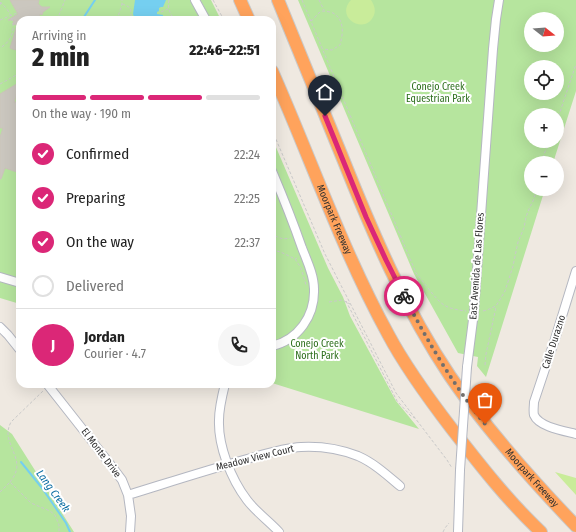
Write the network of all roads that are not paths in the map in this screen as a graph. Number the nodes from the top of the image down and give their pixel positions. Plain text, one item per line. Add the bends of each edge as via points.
1 (195, 0) edge
2 (278, 0) edge
3 (499, 0) edge
4 (204, 16) edge
5 (276, 80) edge
6 (276, 181) edge
7 (576, 271) edge
8 (0, 277) edge
9 (16, 282) edge
10 (0, 326) edge
11 (16, 345) edge
12 (276, 345) edge
13 (50, 388) edge
14 (224, 388) edge
15 (576, 434) edge
16 (228, 464) junction
17 (400, 486) dead end
18 (128, 495) junction
19 (576, 526) edge
20 (130, 532) edge
21 (279, 532) edge
22 (458, 532) edge
23 (541, 532) edge

1 - 4 street
2 - 19 highway, Moorpark Freeway via 366,217 418,323 449,375 476,413 543,493
3 - 22 street, East Avenida de Las Flores, bridge via 457,470
5 - 23 highway, Moorpark Freeway via 345,246 389,335 423,390 481,467
6 - 12 street via 312,274 314,289 312,306 304,325 290,338
7 - 15 street, Calle Durazno via 533,412 541,423
8 - 9 street
10 - 11 street
13 - 18 street, El Monte Drive via 122,480
14 - 16 street via 219,425 221,443
16 - 17 street, Meadow View Court via 283,449 320,447 358,456 376,466
16 - 18 street, Meadow View Court
16 - 21 street via 236,484 247,499
18 - 20 street, El Monte Drive

